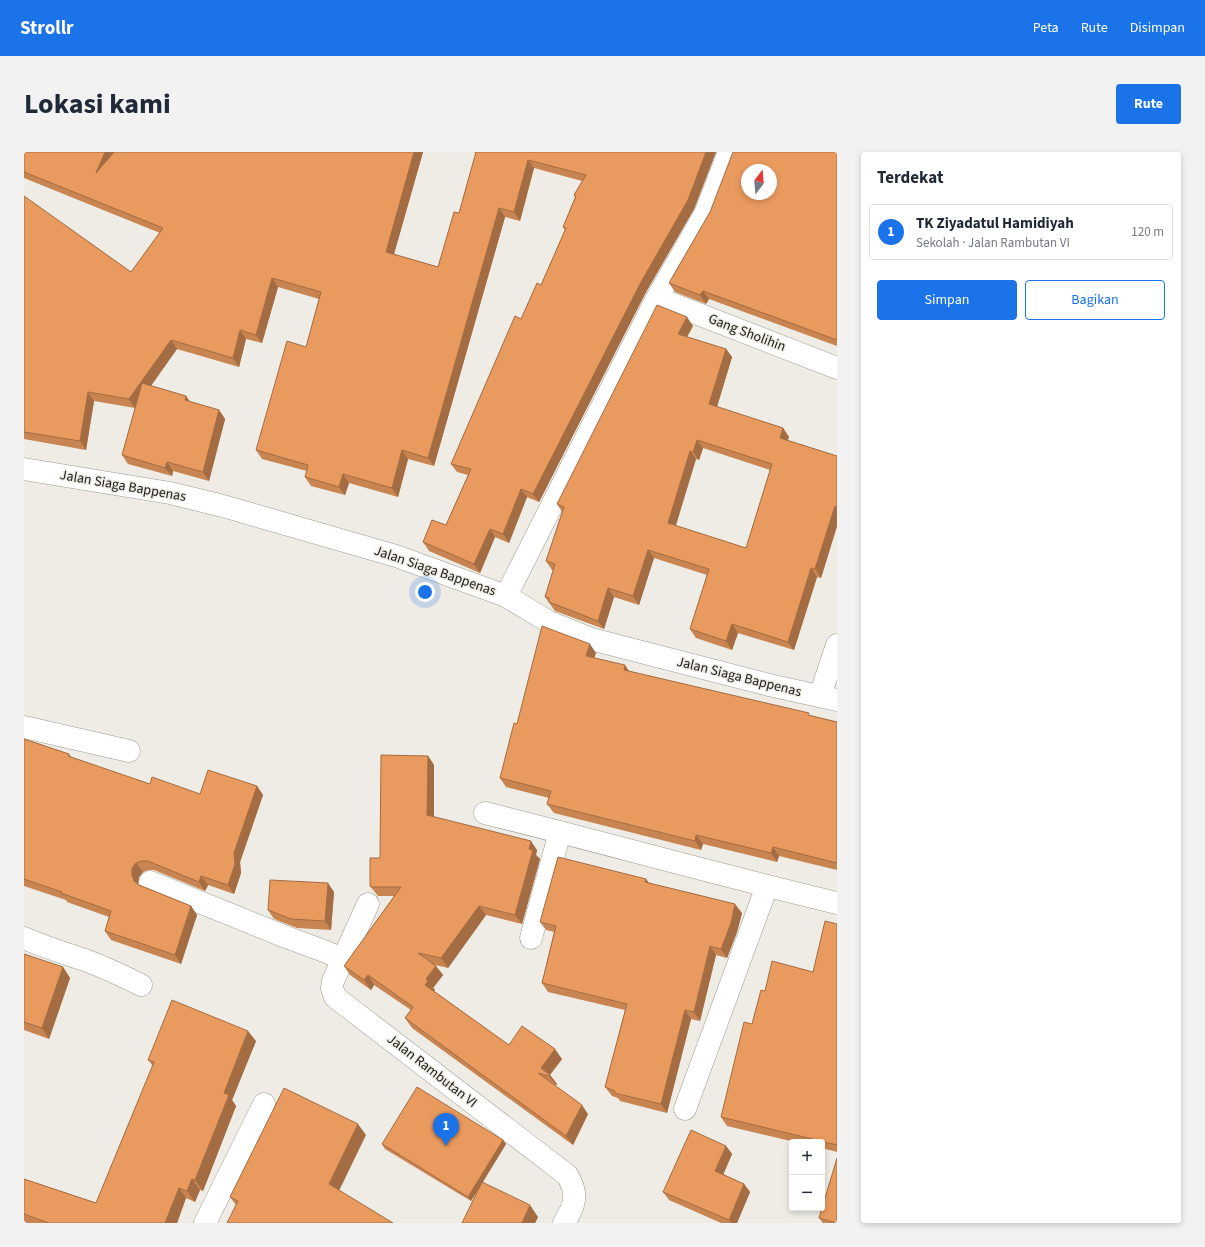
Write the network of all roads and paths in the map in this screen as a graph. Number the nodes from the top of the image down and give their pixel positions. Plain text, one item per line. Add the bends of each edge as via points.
1 (729, 152) edge
2 (657, 298) junction
3 (837, 368) edge
4 (24, 469) edge
5 (506, 596) junction
6 (837, 645) edge
7 (828, 698) edge
8 (24, 727) edge
9 (129, 751) dead end
10 (484, 813) dead end
11 (560, 832) junction
12 (150, 882) dead end
13 (767, 886) junction
14 (837, 903) edge
15 (368, 904) dead end
16 (24, 938) edge
17 (531, 938) dead end
18 (342, 959) junction
19 (141, 985) dead end
20 (264, 1104) dead end
21 (685, 1109) dead end
22 (205, 1223) edge
23 (564, 1223) edge

1 - 2 street via 704,214
2 - 3 street, Gang Sholihin
2 - 5 street
4 - 5 street, Jalan Siaga Bappenas via 170,492 396,556
5 - 7 street, Jalan Siaga Bappenas via 549,622 591,639
6 - 7 street
8 - 9 street
10 - 11 street
11 - 13 street
11 - 17 street
12 - 18 street
13 - 14 street
13 - 21 street
15 - 18 street, Jalan Rambutan VI
16 - 19 street via 43,947 86,960
18 - 23 street, Jalan Rambutan VI via 333,981 335,997 568,1175 575,1191 570,1214
20 - 22 street

